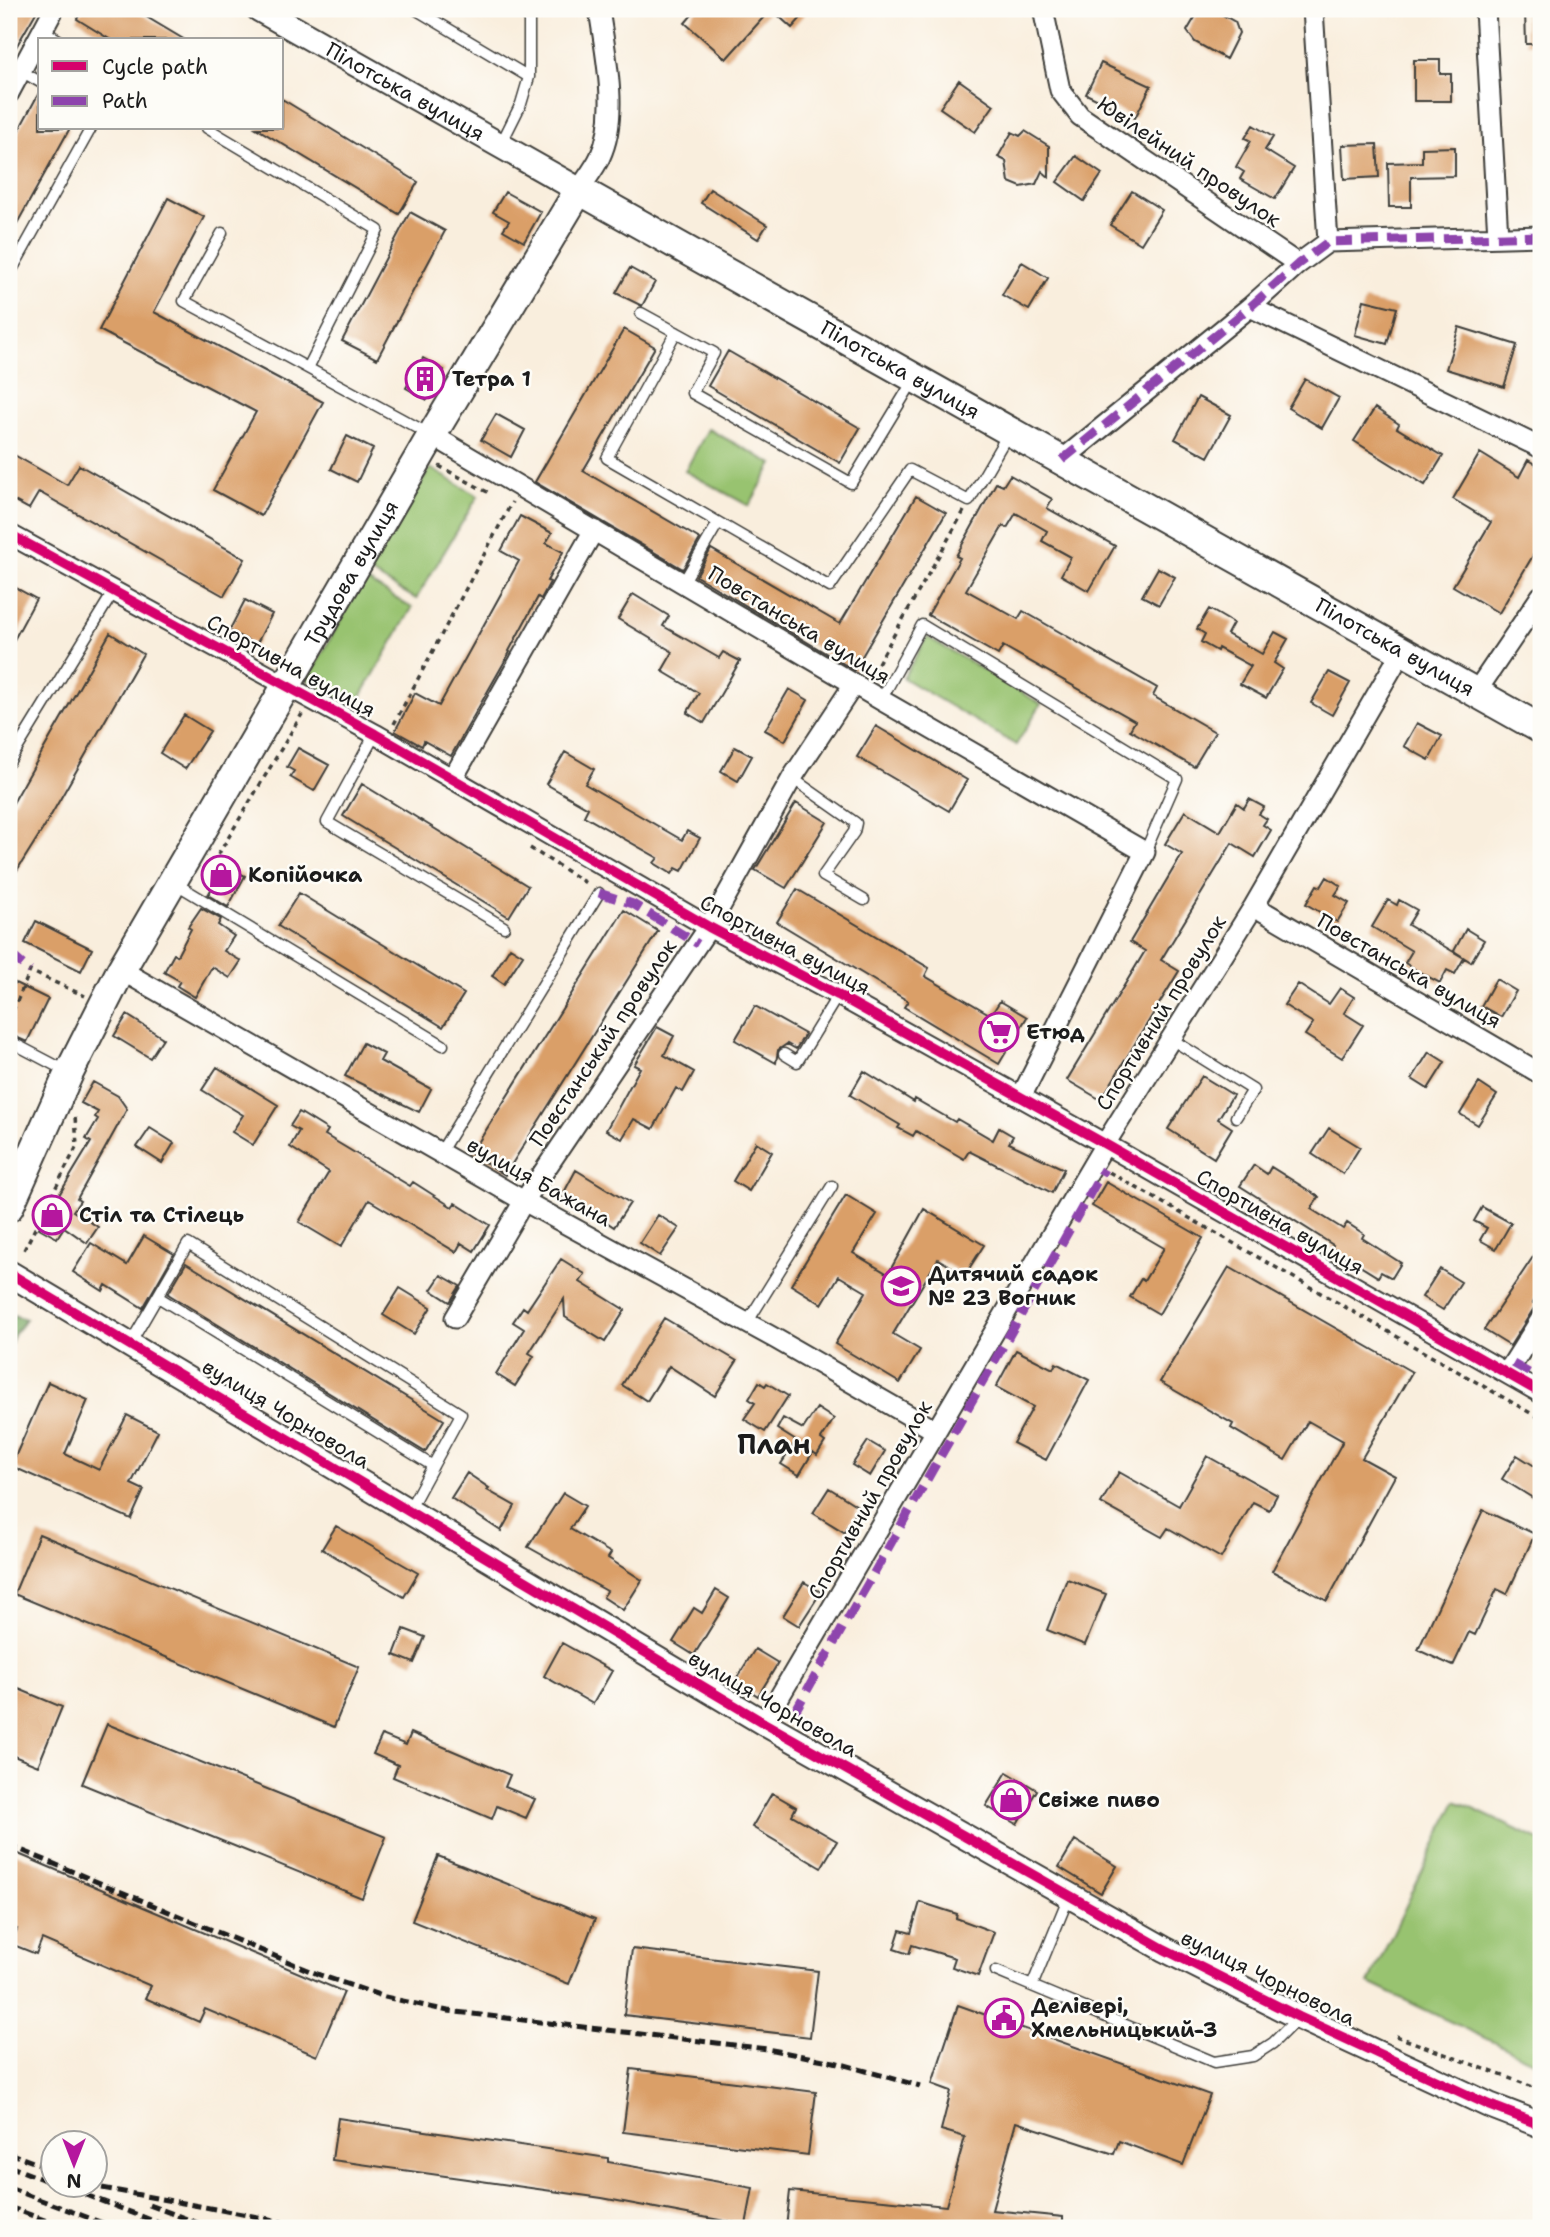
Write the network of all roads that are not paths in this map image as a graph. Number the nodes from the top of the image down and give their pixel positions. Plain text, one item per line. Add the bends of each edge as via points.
1 (54, 9) edge
2 (415, 9) edge
3 (529, 9) edge
4 (599, 9) edge
5 (1043, 9) edge
6 (1313, 9) edge
7 (1485, 9) edge
8 (275, 13) edge
9 (51, 35) edge
10 (38, 51) edge
11 (21, 71) junction
12 (529, 77) junction
13 (38, 81) edge
14 (9, 93) edge
15 (90, 130) edge
16 (209, 130) edge
17 (500, 145) junction
18 (579, 190) junction
19 (222, 233) dead end
20 (1541, 236) edge
21 (1499, 237) junction
22 (1328, 242) junction
23 (1298, 264) junction
24 (9, 275) edge
25 (1250, 307) junction
26 (641, 313) dead end
27 (676, 332) junction
28 (308, 368) junction
29 (915, 378) junction
30 (1010, 431) junction
31 (432, 435) junction
32 (1541, 448) edge
33 (1062, 460) junction
34 (718, 523) junction
35 (594, 530) junction
36 (9, 534) edge
37 (683, 583) junction
38 (114, 591) junction
39 (1541, 596) edge
40 (1402, 651) junction
41 (286, 685) junction
42 (858, 687) junction
43 (1476, 692) junction
44 (881, 700) junction
45 (1541, 729) edge
46 (382, 733) junction
47 (9, 762) edge
48 (453, 778) junction
49 (792, 778) junction
50 (1145, 852) junction
51 (172, 882) junction
52 (598, 893) dead end
53 (864, 900) dead end
54 (1254, 906) junction
55 (504, 927) dead end
56 (709, 927) junction
57 (121, 970) junction
58 (838, 995) junction
59 (1171, 1039) junction
60 (9, 1041) edge
61 (443, 1045) dead end
62 (784, 1054) dead end
63 (69, 1073) junction
64 (1541, 1074) edge
65 (1021, 1097) junction
66 (1236, 1117) dead end
67 (1105, 1144) junction
68 (440, 1153) junction
69 (832, 1186) dead end
70 (524, 1201) junction
71 (9, 1207) edge
72 (9, 1273) edge
73 (158, 1297) junction
74 (455, 1318) dead end
75 (1541, 1319) edge
76 (747, 1323) junction
77 (130, 1344) junction
78 (1507, 1373) junction
79 (1541, 1393) edge
80 (936, 1432) junction
81 (433, 1466) junction
82 (409, 1510) junction
83 (764, 1723) junction
84 (1069, 1896) junction
85 (996, 1970) dead end
86 (1032, 1986) junction
87 (1299, 2017) junction
88 (1541, 2124) edge

1 - 9 street
2 - 12 lane
3 - 12 lane
4 - 18 street, Трудова вулиця via 610,125 600,156
5 - 23 street, Ювілейний провулок via 1060,90 1080,116
6 - 22 street
7 - 21 street
8 - 17 street, Пілотська вулиця
10 - 11 street
11 - 13 lane
11 - 14 street
12 - 17 lane
15 - 24 lane
16 - 28 lane via 378,230
17 - 18 street, Пілотська вулиця
18 - 29 main road, Пілотська вулиця
18 - 31 main road, Трудова вулиця
19 - 28 lane via 184,301
20 - 21 street
21 - 22 street
22 - 23 street
23 - 25 street
25 - 32 street
25 - 33 street
26 - 27 lane
27 - 29 lane via 714,353 692,393 851,482
27 - 34 lane via 607,458
28 - 31 lane
29 - 30 main road, Пілотська вулиця
30 - 33 main road, Пілотська вулиця
30 - 34 lane via 969,501 910,470 830,587
31 - 35 street, Повстанська вулиця
31 - 41 main road, Трудова вулиця
33 - 40 main road, Пілотська вулиця
34 - 37 lane
35 - 37 street, Повстанська вулиця
35 - 48 street
36 - 38 street, Спортивна вулиця
37 - 42 street, Повстанська вулиця
38 - 41 street, Спортивна вулиця
38 - 47 lane
39 - 43 street
40 - 43 main road, Пілотська вулиця
40 - 54 street, Спортивний провулок
41 - 46 street, Спортивна вулиця
41 - 51 main road, Трудова вулиця
42 - 44 street, Повстанська вулиця
42 - 49 street, Повстанський провулок
43 - 45 main road, Пілотська вулиця
44 - 50 street, Повстанська вулиця
44 - 50 lane via 922,625 1177,779
46 - 48 street, Спортивна вулиця
46 - 55 lane via 327,822
48 - 56 street, Спортивна вулиця
49 - 53 lane via 856,823 823,876
49 - 56 street, Повстанський провулок
50 - 65 street
51 - 57 main road, Трудова вулиця
51 - 61 lane
52 - 68 lane
54 - 59 street, Спортивний провулок
54 - 64 street, Повстанська вулиця
56 - 58 street, Спортивна вулиця
56 - 70 street, Повстанський провулок
57 - 63 main road, Трудова вулиця
57 - 68 street, вулиця Бажана
58 - 62 lane via 797,1062
58 - 65 street, Спортивна вулиця
59 - 66 lane via 1253,1090
59 - 67 street, Спортивний провулок
60 - 63 lane
63 - 71 main road, Трудова вулиця
65 - 67 street, Спортивна вулиця
67 - 78 street, Спортивна вулиця
67 - 80 street, Спортивний провулок
68 - 70 street, вулиця Бажана
69 - 76 lane
70 - 74 street, Повстанський провулок
70 - 76 street, вулиця Бажана
72 - 77 street, вулиця Чорновола
73 - 77 lane
73 - 81 lane
73 - 81 lane via 188,1244 461,1414
75 - 78 street
76 - 80 street, вулиця Бажана
77 - 82 street, вулиця Чорновола
78 - 79 street, Спортивна вулиця
80 - 83 street, Спортивний провулок
81 - 82 lane
82 - 83 street, вулиця Чорновола
83 - 84 street, вулиця Чорновола
84 - 86 lane
84 - 87 street, вулиця Чорновола
85 - 86 lane
86 - 87 lane via 1214,2062 1253,2056
87 - 88 street, вулиця Чорновола via 1489,2105

